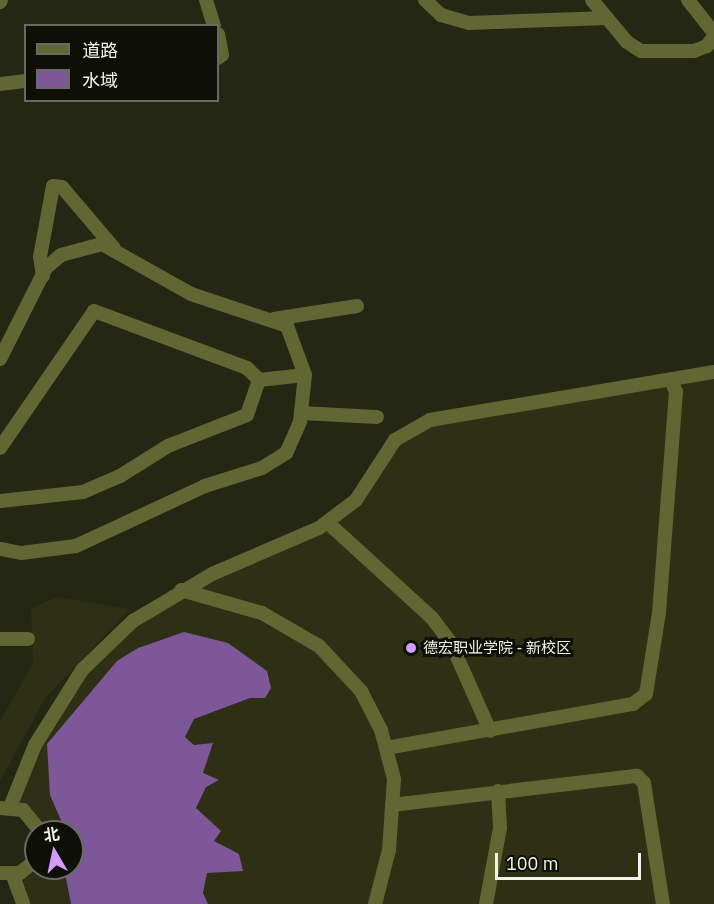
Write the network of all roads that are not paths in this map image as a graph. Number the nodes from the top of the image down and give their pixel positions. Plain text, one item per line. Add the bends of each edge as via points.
1 (206, 0) edge
2 (424, 0) edge
3 (591, 0) edge
4 (688, 0) edge
5 (607, 18) junction
6 (213, 24) edge
7 (714, 34) edge
8 (219, 39) edge
9 (219, 57) edge
10 (24, 81) edge
11 (0, 84) edge
12 (117, 252) junction
13 (43, 276) junction
14 (357, 306) dead end
15 (274, 319) junction
16 (0, 359) edge
17 (714, 372) edge
18 (305, 375) junction
19 (259, 380) junction
20 (671, 380) junction
21 (301, 413) junction
22 (377, 417) dead end
23 (0, 448) edge
24 (0, 501) edge
25 (327, 522) junction
26 (0, 549) edge
27 (181, 590) junction
28 (0, 639) edge
29 (28, 639) dead end
30 (490, 731) junction
31 (386, 748) junction
32 (498, 791) junction
33 (392, 805) junction
34 (5, 808) edge
35 (34, 820) edge
36 (24, 865) edge
37 (6, 873) edge
38 (23, 904) edge
39 (375, 904) edge
40 (486, 904) edge
41 (663, 904) edge

1 - 6 street
2 - 5 street via 441,15 469,23
3 - 5 street
4 - 7 street
5 - 7 street via 641,51 693,51 708,46
8 - 9 street
10 - 11 street
12 - 13 street via 102,244 86,246 62,255
12 - 13 street via 62,187 53,186 40,257
12 - 15 street via 191,294
13 - 16 street
14 - 15 street
15 - 18 street via 296,340
17 - 20 street
18 - 19 street
18 - 21 street
19 - 23 street via 246,368 94,311
19 - 24 street via 247,415 168,446 120,476 82,492
20 - 25 street via 430,420 394,440 356,500
20 - 30 street via 676,392 659,613 646,694 633,704
21 - 22 street
21 - 26 street via 286,453 262,468 204,486 76,546 21,553
25 - 27 street
25 - 30 street via 432,618 451,643
27 - 31 street via 262,612 319,646 361,691
27 - 34 street via 133,621 82,670 34,745
28 - 29 street
30 - 31 street
31 - 33 street via 394,779
32 - 33 street
32 - 40 street via 500,828
32 - 41 street via 637,776 644,783
33 - 39 street via 389,850
34 - 35 street
36 - 37 street
37 - 38 street

